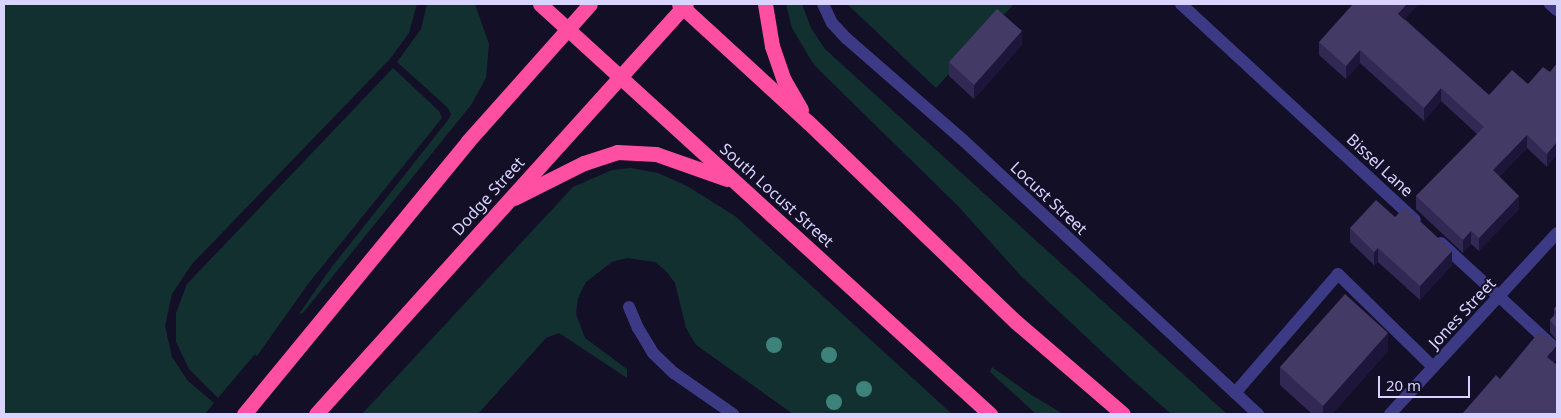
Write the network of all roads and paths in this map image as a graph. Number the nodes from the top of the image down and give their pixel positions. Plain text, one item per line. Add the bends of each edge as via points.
1 (540, 4) edge
2 (590, 4) edge
3 (765, 4) edge
4 (822, 4) edge
5 (1181, 4) edge
6 (1550, 4) edge
7 (683, 5) edge
8 (1557, 10) edge
9 (568, 29) junction
10 (618, 77) junction
11 (808, 122) junction
12 (738, 184) junction
13 (509, 200) junction
14 (1557, 233) edge
15 (1499, 296) junction
16 (630, 307) dead end
17 (1557, 350) edge
18 (1433, 367) junction
19 (1235, 393) junction
20 (317, 413) edge
21 (244, 414) edge
22 (733, 414) edge
23 (990, 414) edge
24 (1123, 414) edge
25 (1258, 414) edge
26 (1390, 414) edge

1 - 9 highway, South Locust Street
2 - 9 highway
3 - 11 highway via 775,55 784,80
4 - 19 street, Locust Street via 832,23 846,38 963,140
5 - 15 street, Bissel Lane
6 - 8 street
7 - 10 highway, Dodge Street
7 - 11 highway
9 - 10 highway, South Locust Street
9 - 21 highway via 468,141
10 - 12 highway, South Locust Street
10 - 13 highway, Dodge Street
11 - 24 highway via 1016,322
12 - 13 highway via 656,154 617,152 584,163
12 - 23 highway, South Locust Street
13 - 20 highway, Dodge Street
14 - 15 street, Jones Street
15 - 17 street, Bissel Lane
15 - 18 street, Jones Street
16 - 22 street via 638,328 654,353 674,372
18 - 19 street via 1338,274
18 - 26 street, Jones Street
19 - 25 street, Locust Street

